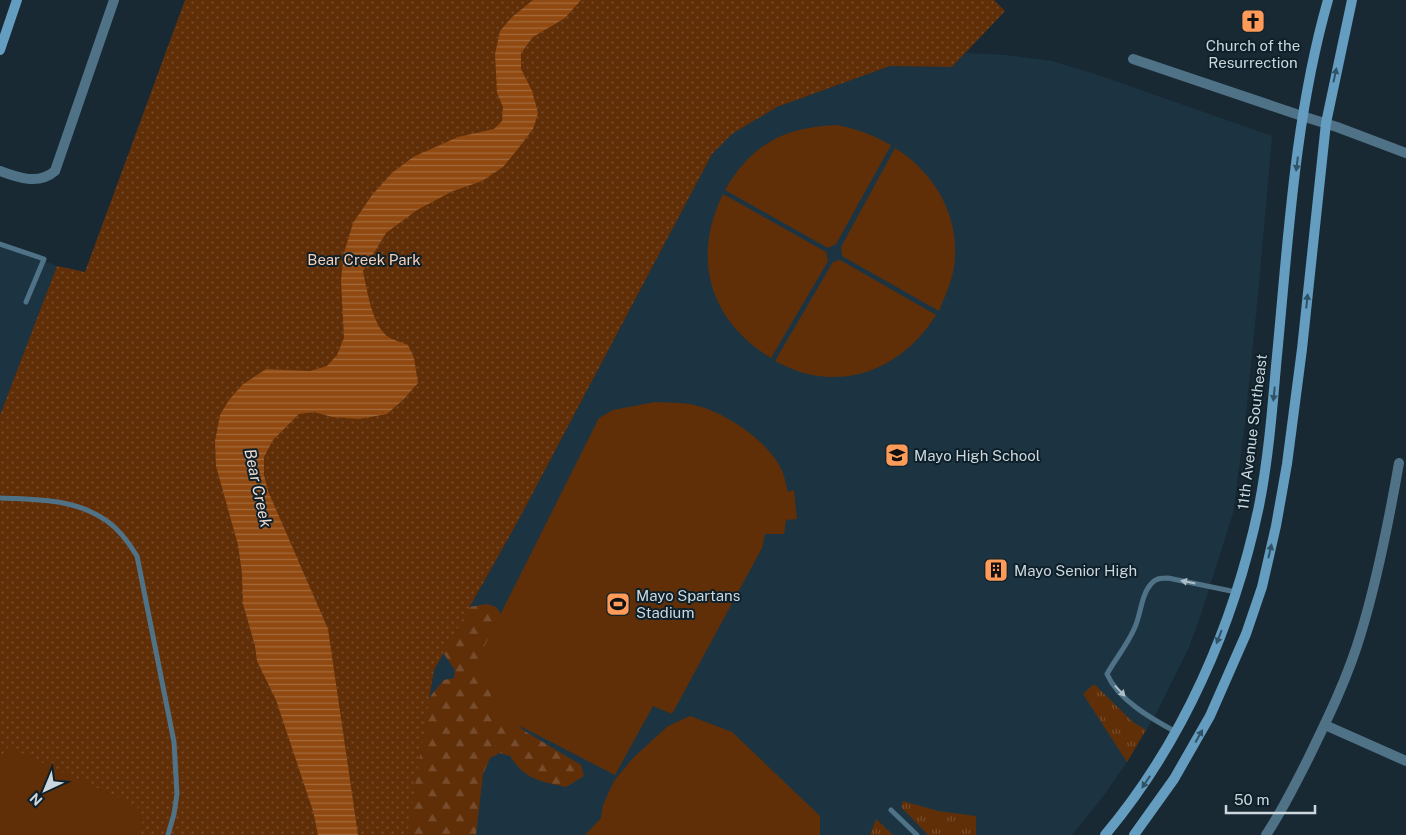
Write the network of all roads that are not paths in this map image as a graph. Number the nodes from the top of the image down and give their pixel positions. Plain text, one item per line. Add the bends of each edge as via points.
1 (17, 0) edge
2 (114, 0) edge
3 (1328, 0) edge
4 (1352, 0) edge
5 (0, 50) edge
6 (1133, 59) dead end
7 (1302, 116) junction
8 (1326, 123) junction
9 (1406, 153) edge
10 (0, 171) edge
11 (0, 244) edge
12 (26, 302) dead end
13 (1399, 463) dead end
14 (0, 498) edge
15 (1236, 592) junction
16 (1325, 725) junction
17 (1176, 732) junction
18 (1406, 761) edge
19 (891, 810) dead end
20 (168, 835) edge
21 (917, 835) edge
22 (1105, 835) edge
23 (1134, 835) edge
24 (1266, 835) edge

1 - 5 main road
2 - 10 street via 55,171 48,178 33,180
3 - 7 main road, 11th Avenue Southeast
8 -> 4 main road
6 - 7 street
7 - 8 street
7 -> 15 main road, 11th Avenue Southeast via 1267,455 1250,546
8 - 9 street
23 -> 8 main road via 1174,779 1210,716 1259,598 1287,464
11 - 12 lane via 44,260
13 - 16 street via 1388,529 1361,634
14 - 20 lane via 42,499 86,509 108,521 137,556 174,742 177,794
15 -> 17 main road, 11th Avenue Southeast via 1211,657
15 -> 17 lane via 1168,578 1154,580 1136,625 1107,674 1132,704
16 - 18 street
16 - 24 street
17 -> 22 main road, 11th Avenue Southeast via 1147,780
19 - 21 lane

